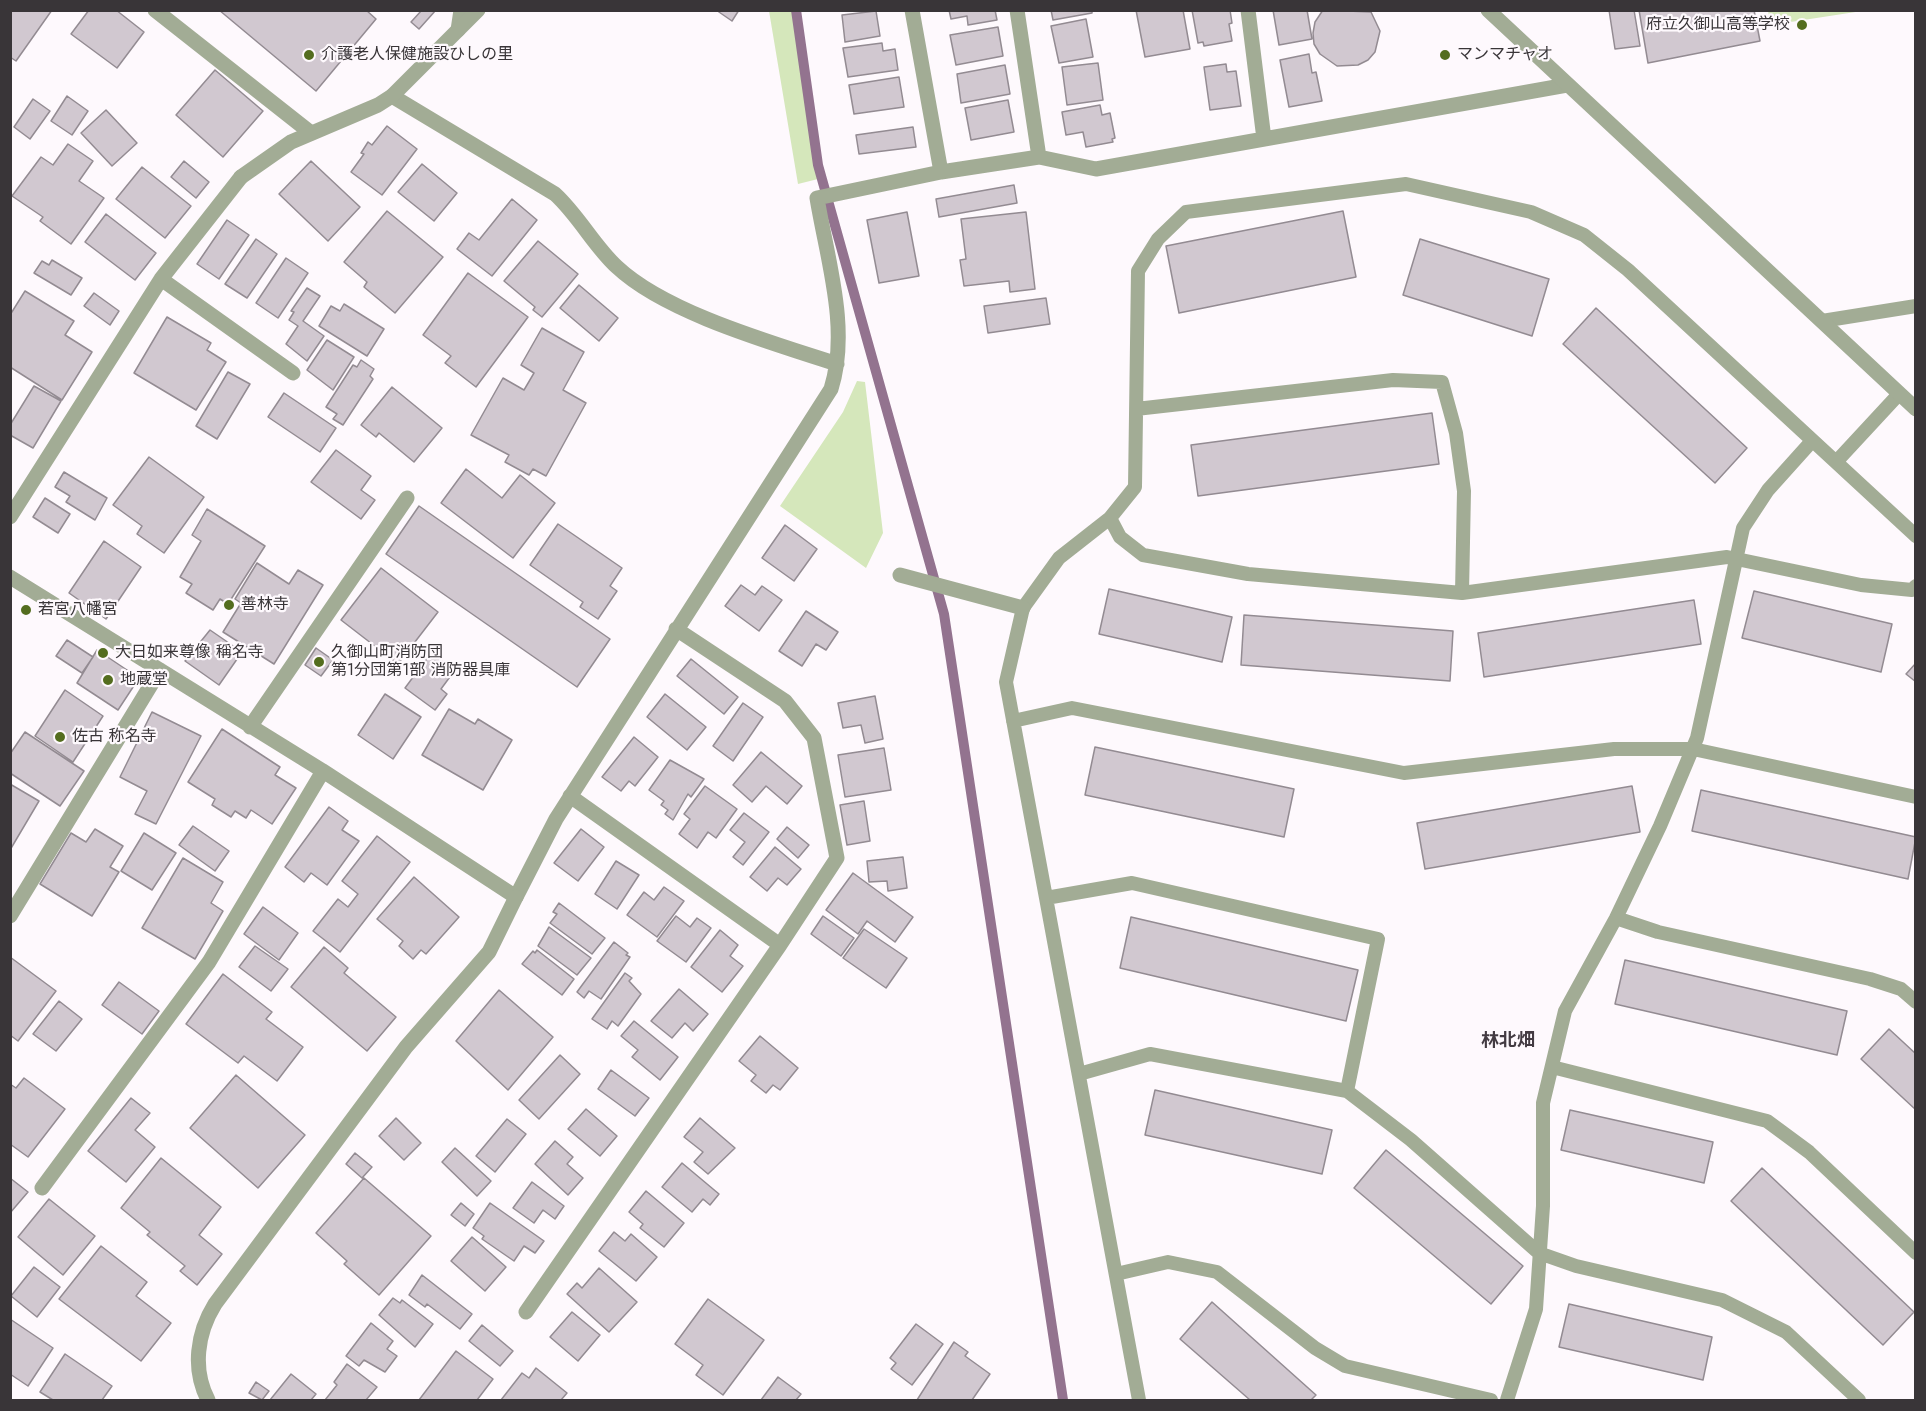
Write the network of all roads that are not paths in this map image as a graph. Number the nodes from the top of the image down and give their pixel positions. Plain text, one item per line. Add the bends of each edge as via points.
1 (155, 10) edge
2 (461, 10) edge
3 (478, 10) edge
4 (912, 10) edge
5 (1017, 10) edge
6 (1248, 10) edge
7 (1488, 10) edge
8 (458, 30) junction
9 (1567, 85) junction
10 (392, 96) junction
11 (311, 133) junction
12 (1264, 139) junction
13 (1039, 157) junction
14 (941, 172) junction
15 (161, 279) junction
16 (1916, 306) edge
17 (1822, 321) junction
18 (837, 364) junction
19 (293, 373) dead end
20 (1899, 394) junction
21 (1136, 409) junction
22 (1916, 409) edge
23 (1812, 441) junction
24 (1836, 462) junction
25 (407, 498) dead end
26 (10, 517) edge
27 (1110, 518) junction
28 (1916, 536) edge
29 (1737, 560) junction
30 (900, 575) dead end
31 (10, 577) edge
32 (1916, 586) edge
33 (1462, 593) junction
34 (1023, 608) junction
35 (676, 629) junction
36 (160, 670) junction
37 (1013, 721) junction
38 (250, 727) junction
39 (1693, 749) junction
40 (323, 771) junction
41 (570, 796) junction
42 (1916, 797) edge
43 (516, 897) junction
44 (1046, 898) junction
45 (10, 916) edge
46 (1616, 918) junction
47 (780, 945) junction
48 (1916, 1002) edge
49 (1552, 1067) junction
50 (1079, 1074) junction
51 (1347, 1090) junction
52 (42, 1188) dead end
53 (1539, 1253) junction
54 (1916, 1253) edge
55 (1116, 1274) junction
56 (526, 1312) dead end
57 (208, 1401) edge
58 (1139, 1401) edge
59 (1491, 1401) edge
60 (1508, 1401) edge
61 (1858, 1401) edge

1 - 11 street
2 - 8 street
3 - 8 street
4 - 14 street
5 - 13 street
6 - 12 street
7 - 9 street
8 - 10 street
9 - 12 street
9 - 17 street
10 - 11 street
10 - 18 street via 555,194 612,263 656,296
11 - 15 street via 291,142 241,177
12 - 13 street via 1096,169
13 - 14 street
14 - 18 street via 817,198 837,317
15 - 19 street
15 - 26 street
16 - 17 lane
17 - 20 street
18 - 35 street via 831,389 820,410
20 - 22 street
20 - 24 lane
21 - 23 lane via 1138,271 1158,238 1186,212 1406,184 1531,212 1584,235 1628,270
21 - 27 lane via 1135,487
21 - 33 lane via 1393,381 1442,382 1456,433 1464,491
23 - 24 lane
23 - 29 lane via 1768,490 1743,528
24 - 28 lane
25 - 38 street
27 - 33 lane via 1120,537 1143,555 1248,574
27 - 34 lane via 1059,558
29 - 32 lane via 1861,585 1912,590
29 - 33 lane via 1727,557
29 - 39 lane
30 - 34 street
31 - 36 street
34 - 37 lane via 1006,682
35 - 41 street
35 - 47 street via 785,701 814,738 837,858
36 - 38 street
36 - 45 street
37 - 39 lane via 1072,708 1404,773 1614,749
37 - 44 lane
38 - 40 street
39 - 42 lane
39 - 46 lane
40 - 43 street
40 - 52 street via 209,962
41 - 43 street
41 - 47 street
43 - 57 street via 489,952 406,1047 206,1318 198,1349 201,1381
44 - 50 lane
44 - 51 lane via 1132,883 1378,939
46 - 48 lane via 1658,932 1870,979 1901,989
46 - 49 lane via 1565,1011
47 - 56 street
49 - 53 lane via 1543,1103
49 - 54 lane via 1767,1121 1809,1152
50 - 51 lane via 1150,1054
50 - 55 lane
51 - 53 lane via 1411,1140
53 - 60 lane via 1536,1308
53 - 61 lane via 1576,1266 1722,1300 1786,1332
55 - 58 lane
55 - 59 lane via 1168,1262 1217,1272 1315,1348 1345,1366

